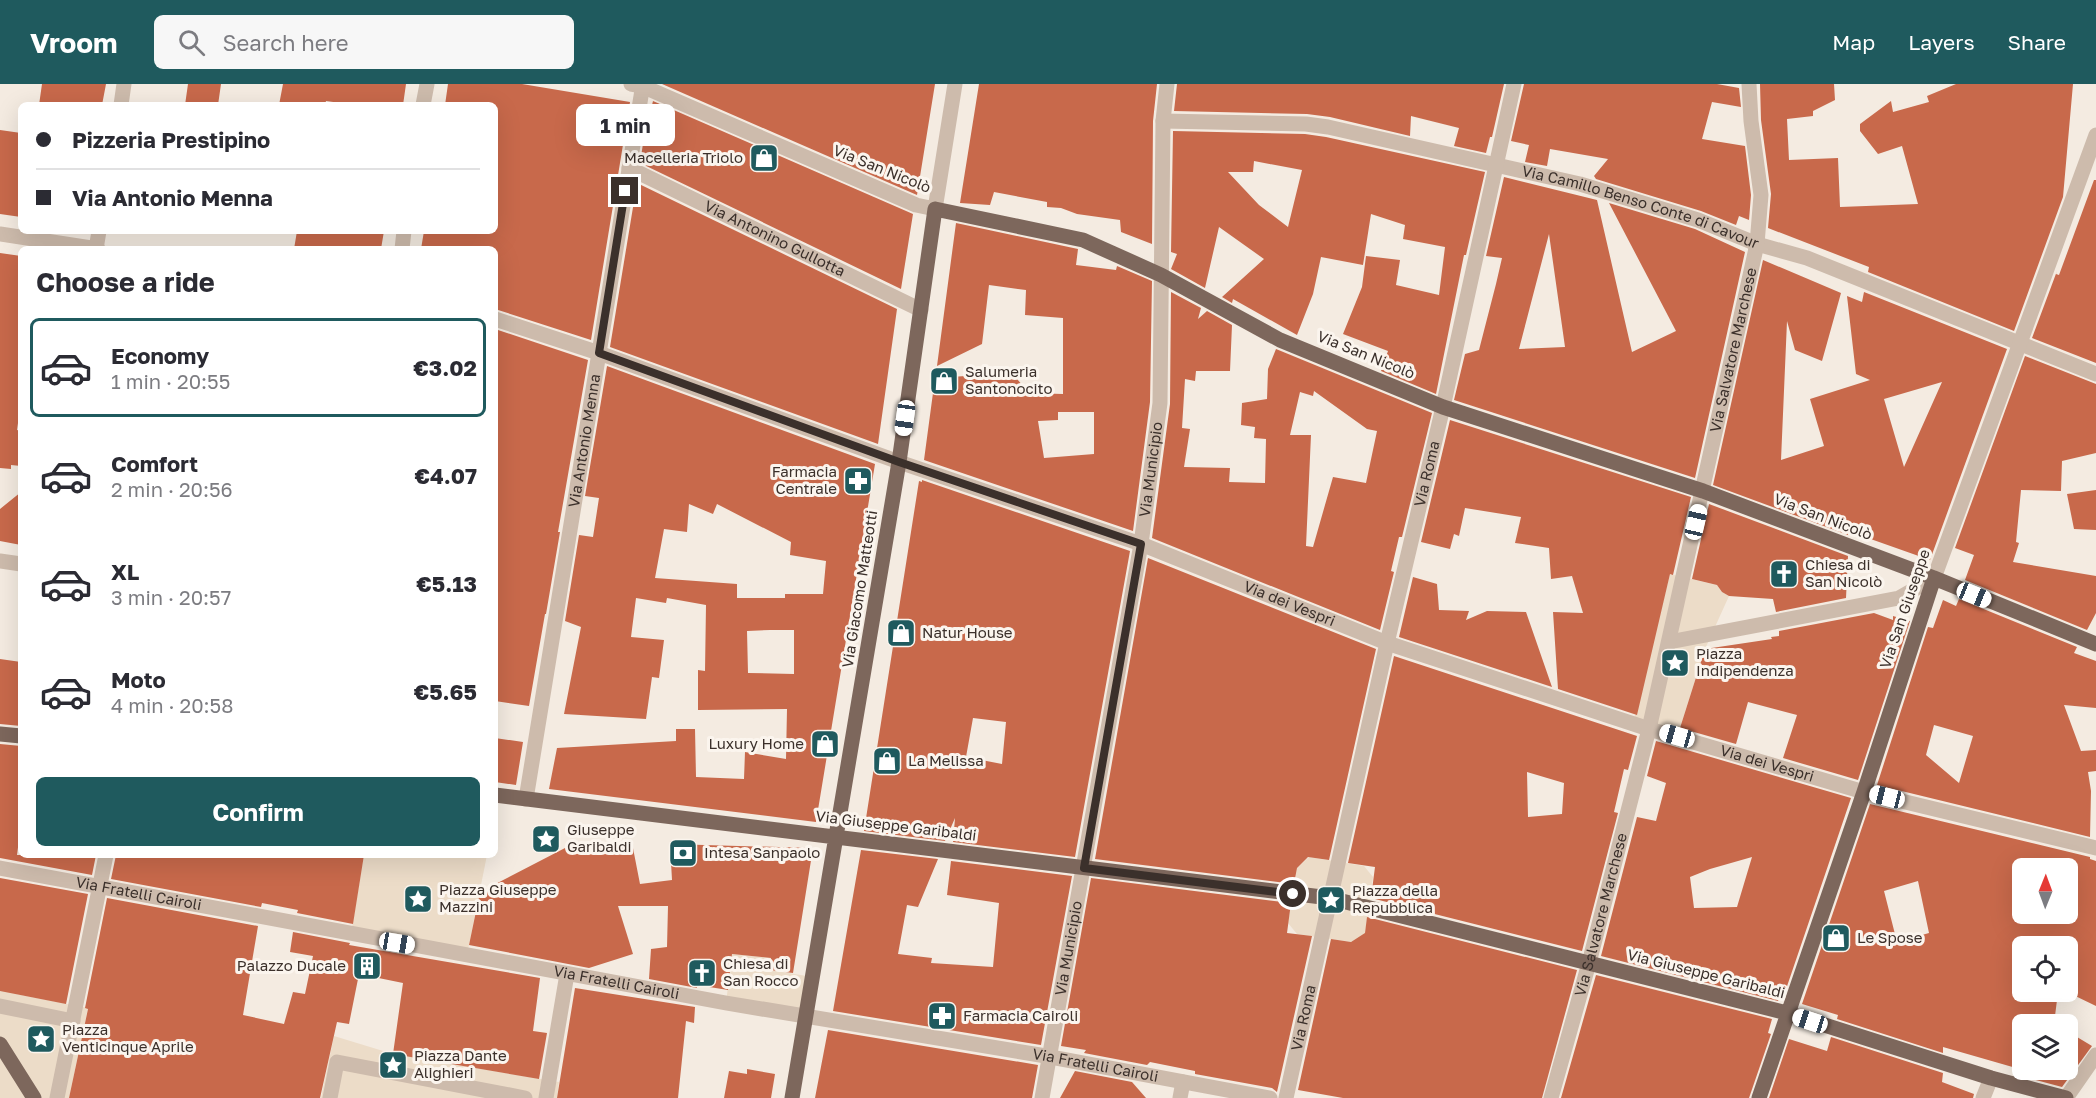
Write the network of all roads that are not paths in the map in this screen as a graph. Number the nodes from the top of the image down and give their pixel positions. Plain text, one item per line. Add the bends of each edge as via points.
1 (124, 84) edge
2 (427, 84) edge
3 (955, 84) edge
4 (1167, 84) edge
5 (1514, 84) edge
6 (1749, 84) edge
7 (639, 85) edge
8 (121, 102) edge
9 (424, 102) edge
10 (1163, 121) junction
11 (2096, 135) edge
12 (1496, 164) junction
13 (629, 168) junction
14 (935, 209) junction
15 (0, 234) edge
16 (1757, 244) junction
17 (78, 246) edge
18 (1161, 275) junction
19 (921, 310) junction
20 (498, 320) edge
21 (2021, 343) junction
22 (599, 353) junction
23 (2096, 374) edge
24 (1443, 406) junction
25 (899, 462) junction
26 (1703, 491) junction
27 (1141, 544) junction
28 (0, 561) edge
29 (18, 564) edge
30 (1934, 578) junction
31 (1669, 642) junction
32 (1387, 643) junction
33 (2096, 644) edge
34 (1649, 729) junction
35 (0, 734) edge
36 (18, 736) edge
37 (1864, 792) junction
38 (498, 795) edge
39 (526, 799) junction
40 (837, 837) junction
41 (2096, 848) edge
42 (105, 858) edge
43 (0, 868) edge
44 (1084, 868) junction
45 (100, 887) junction
46 (1330, 898) junction
47 (1589, 963) junction
48 (567, 974) junction
49 (0, 1006) edge
50 (74, 1013) junction
51 (1787, 1013) junction
52 (806, 1017) junction
53 (0, 1044) edge
54 (2096, 1055) edge
55 (1049, 1057) junction
56 (1991, 1078) junction
57 (1183, 1082) junction
58 (34, 1098) edge
59 (57, 1098) edge
60 (330, 1098) edge
61 (525, 1098) edge
62 (546, 1098) edge
63 (792, 1098) edge
64 (1042, 1098) edge
65 (1180, 1098) edge
66 (1270, 1098) edge
67 (1286, 1098) edge
68 (1551, 1098) edge
69 (1759, 1098) edge
70 (1983, 1098) edge
71 (2066, 1098) edge

1 - 8 street
2 - 9 street
3 - 14 street, Via Giacomo Matteotti
4 - 10 street, Via Municipio
5 - 12 street, Via Roma
6 - 16 street, Via Salvatore Marchese via 1761,195
7 - 13 street, Via Antonio Menna
7 - 14 street, Via San Nicolò via 916,205
10 - 12 street, Via Camillo Benso Conte di Cavour via 1306,124
10 - 18 street, Via Municipio
11 - 21 street, Via San Giuseppe
12 - 16 street, Via Camillo Benso Conte di Cavour via 1580,184 1698,220
12 - 24 street, Via Roma
13 - 19 street, Via Antonino Gullotta
13 - 22 street, Via Antonio Menna
14 - 18 main road, Via San Nicolò via 1083,240
14 - 19 main road, Via Giacomo Matteotti
15 - 17 street
16 - 21 street, Via Camillo Benso Conte di Cavour via 1807,258
16 - 26 street, Via Salvatore Marchese
18 - 24 main road, Via San Nicolò via 1280,340
18 - 27 street, Via Municipio via 1160,404
19 - 25 main road, Via Giacomo Matteotti
20 - 22 street, Via dei Vespri
21 - 23 street, Via Camillo Benso Conte di Cavour
21 - 30 street, Via San Giuseppe
22 - 25 street, Via dei Vespri
22 - 39 street, Via Antonio Menna
24 - 26 main road, Via San Nicolò
24 - 32 street, Via Roma
25 - 27 street, Via dei Vespri
25 - 40 main road, Via Giacomo Matteotti
26 - 30 main road, Via San Nicolò
26 - 31 street, Via Salvatore Marchese
27 - 32 street, Via dei Vespri
27 - 44 street, Via Municipio
28 - 29 street
30 - 31 street via 1899,598
30 - 33 main road, Via San Nicolò
30 - 37 main road, Via San Giuseppe
31 - 34 street, Via Salvatore Marchese
32 - 34 street, Via dei Vespri
32 - 46 street, Via Roma
34 - 37 street, Via dei Vespri
34 - 47 street, Via Salvatore Marchese
35 - 36 main road
37 - 41 street, Via dei Vespri
37 - 51 main road, Via San Giuseppe
38 - 39 main road, Via Giuseppe Garibaldi
39 - 40 main road, Via Giuseppe Garibaldi
40 - 44 main road, Via Giuseppe Garibaldi
40 - 52 main road, Via Giacomo Matteotti
42 - 45 street
43 - 45 street, Via Fratelli Cairoli
44 - 46 main road, Via Giuseppe Garibaldi
44 - 55 street, Via Municipio
45 - 48 street, Via Fratelli Cairoli
45 - 50 street
46 - 47 main road, Via Giuseppe Garibaldi
46 - 67 street, Via Roma
47 - 51 main road, Via Giuseppe Garibaldi
47 - 68 street, Via Salvatore Marchese
48 - 52 street, Via Fratelli Cairoli
48 - 62 street
49 - 50 street
50 - 59 street
51 - 56 main road, Via Giuseppe Garibaldi
51 - 69 main road, Via San Giuseppe
52 - 55 street, Via Fratelli Cairoli
52 - 63 main road, Via Giacomo Matteotti
53 - 58 main road
54 - 71 street
55 - 57 street, Via Fratelli Cairoli
55 - 64 street, Via Municipio
56 - 70 street
56 - 71 main road, Via Giuseppe Garibaldi
57 - 65 street
57 - 66 street, Via Fratelli Cairoli
60 - 61 street via 337,1062

